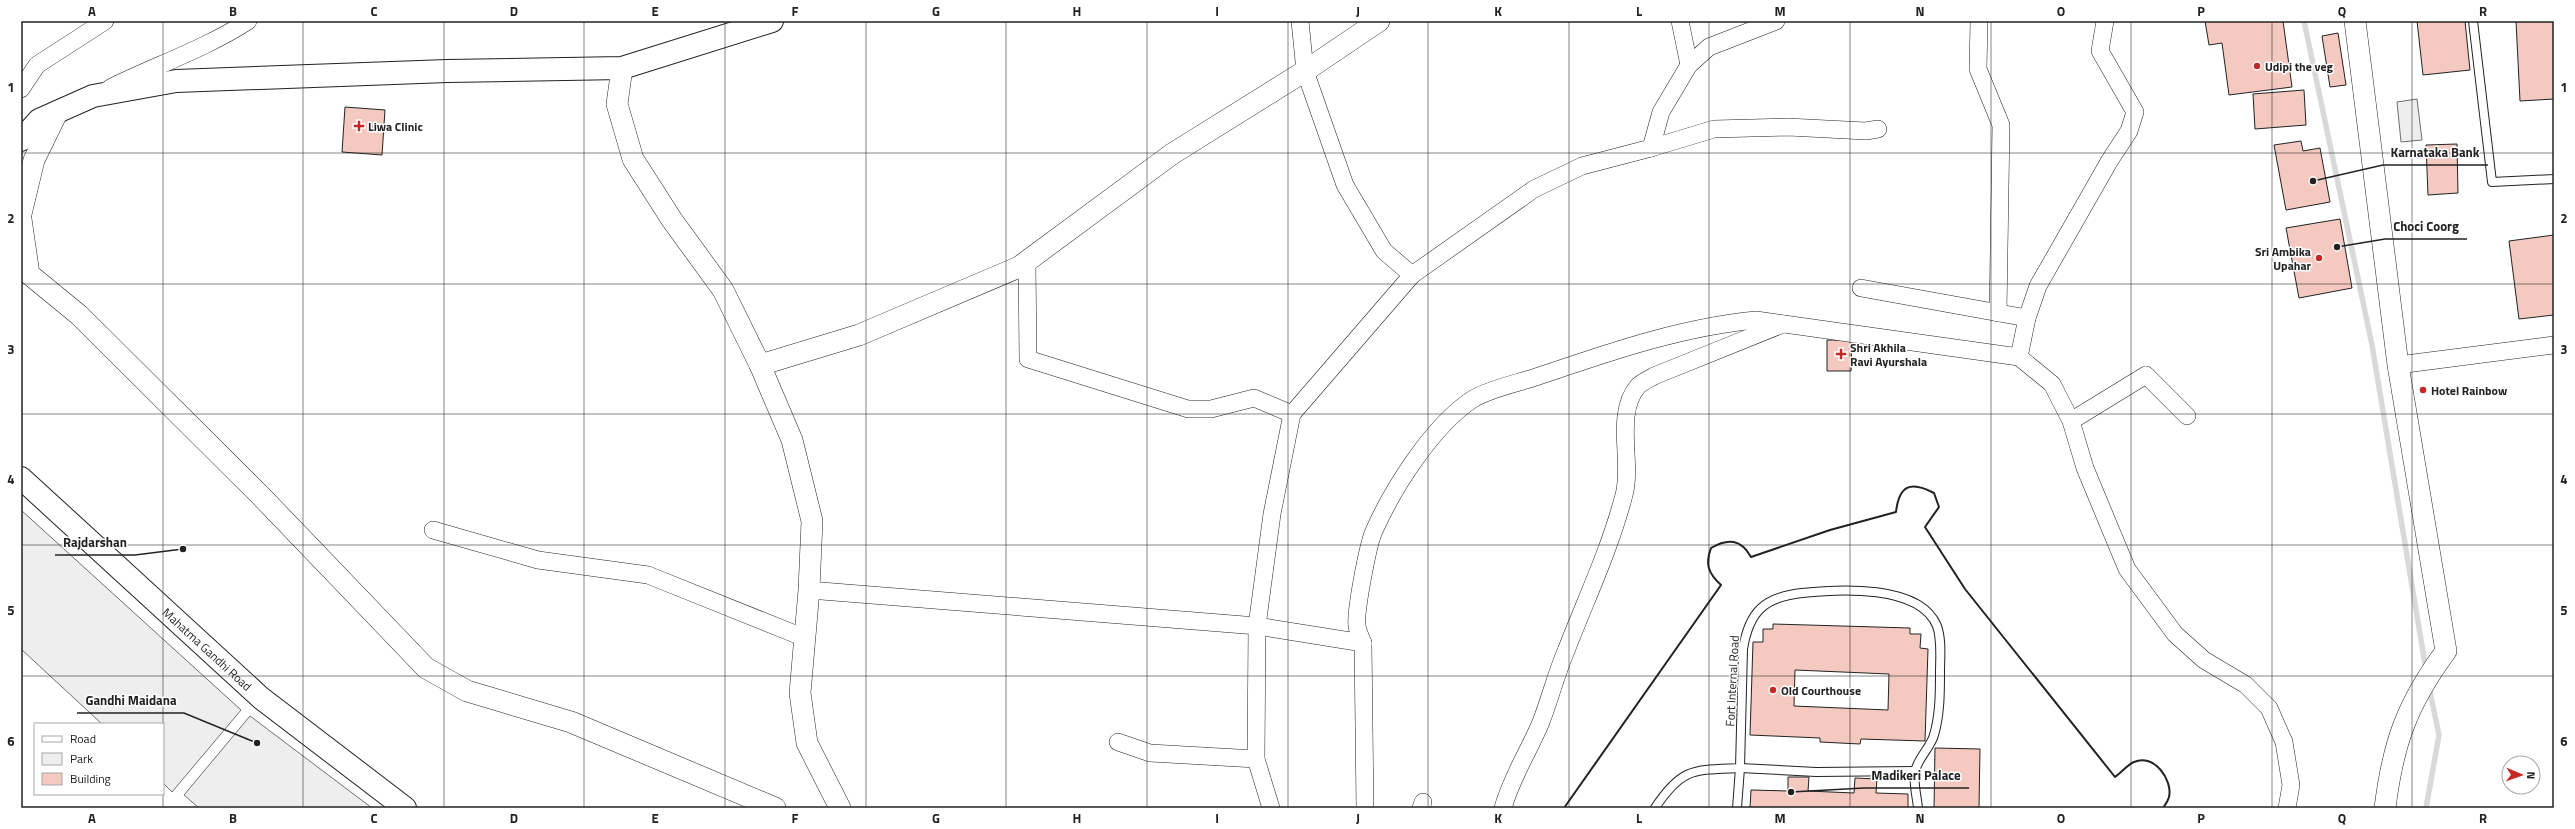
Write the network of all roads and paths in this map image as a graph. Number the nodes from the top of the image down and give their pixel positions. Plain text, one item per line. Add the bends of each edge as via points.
1 (105, 21) edge
2 (248, 21) edge
3 (772, 21) edge
4 (1300, 21) edge
5 (1379, 21) edge
6 (1680, 21) edge
7 (1776, 21) edge
8 (1979, 21) edge
9 (2105, 21) edge
10 (2355, 21) edge
11 (2473, 21) edge
12 (1689, 65) junction
13 (622, 68) junction
14 (1305, 71) junction
15 (21, 89) edge
16 (94, 96) junction
17 (57, 113) junction
18 (1878, 129) dead end
19 (21, 140) edge
20 (1651, 148) junction
21 (2554, 179) edge
22 (21, 214) edge
23 (21, 219) edge
24 (1027, 263) junction
25 (1412, 275) junction
26 (1861, 288) dead end
27 (1998, 313) junction
28 (2027, 318) junction
29 (1784, 324) junction
30 (2554, 345) edge
31 (2019, 357) junction
32 (760, 365) junction
33 (2398, 365) junction
34 (1292, 414) junction
35 (2187, 416) dead end
36 (2072, 421) junction
37 (21, 478) edge
38 (433, 530) dead end
39 (809, 590) junction
40 (1257, 626) junction
41 (805, 638) junction
42 (1363, 643) junction
43 (1118, 742) dead end
44 (1256, 760) junction
45 (1740, 768) junction
46 (1915, 772) junction
47 (405, 808) edge
48 (775, 808) edge
49 (840, 808) edge
50 (1271, 808) edge
51 (1366, 808) edge
52 (1503, 808) edge
53 (1655, 808) edge
54 (1737, 808) edge
55 (1918, 808) edge
56 (2287, 808) edge
57 (2385, 808) edge

1 - 15 street via 37,64
2 - 16 street via 203,48 149,68
3 - 13 main road
4 - 14 street
5 - 14 street
6 - 12 street
7 - 12 street via 1709,47
8 - 27 street via 1978,69 2001,126
9 - 28 street via 2100,51 2135,112 2129,131 2038,286
10 - 33 street
11 - 21 lane via 2492,182
12 - 20 street via 1661,112
13 - 16 main road via 447,71 176,81
13 - 32 street via 617,104 633,159 672,220 723,290
14 - 24 street via 1172,154
14 - 25 street via 1345,185 1384,251
16 - 17 main road
17 - 19 main road via 39,120
17 - 22 street via 34,160
18 - 20 street via 1866,131 1788,127 1714,130
20 - 25 street via 1582,166 1534,190
23 - 48 street via 29,274 79,315 260,495 426,668 467,691 571,722
24 - 32 street via 859,335
24 - 34 street via 1028,359 1188,409 1211,409 1254,398
25 - 34 street
26 - 27 street
27 - 28 street
28 - 31 street
29 - 31 street
29 - 42 street via 1756,320 1716,324 1593,358 1474,399 1435,434 1396,488 1373,532 1363,576 1357,625
29 - 52 street via 1654,376 1638,386 1630,403 1626,424 1626,486 1619,515 1543,717 1514,778
30 - 33 street
31 - 36 street via 2052,384
32 - 39 street via 792,440 812,521
33 - 57 street via 2446,651 2429,674 2406,715 2390,770
34 - 40 street via 1272,514
35 - 36 street via 2146,375
36 - 56 street via 2085,468 2127,569 2175,634 2204,660 2246,685 2269,708 2284,742 2291,785
37 - 47 main road, Mahatma Gandhi Road via 261,698
38 - 41 street via 538,560 648,575
39 - 40 street
39 - 41 street
40 - 42 street
40 - 44 street
41 - 49 street via 800,694 807,743
42 - 51 street
43 - 44 street via 1150,753
44 - 50 street
45 - 46 lane via 1816,772
45 - 46 lane, Fort Internal Road via 1743,649 1746,632 1754,614 1767,603 1790,594 1865,590 1916,604 1928,612 1937,627 1940,649 1938,712 1934,735
45 - 53 lane via 1689,772 1670,785
45 - 54 lane, Fort Internal Road
46 - 55 lane

